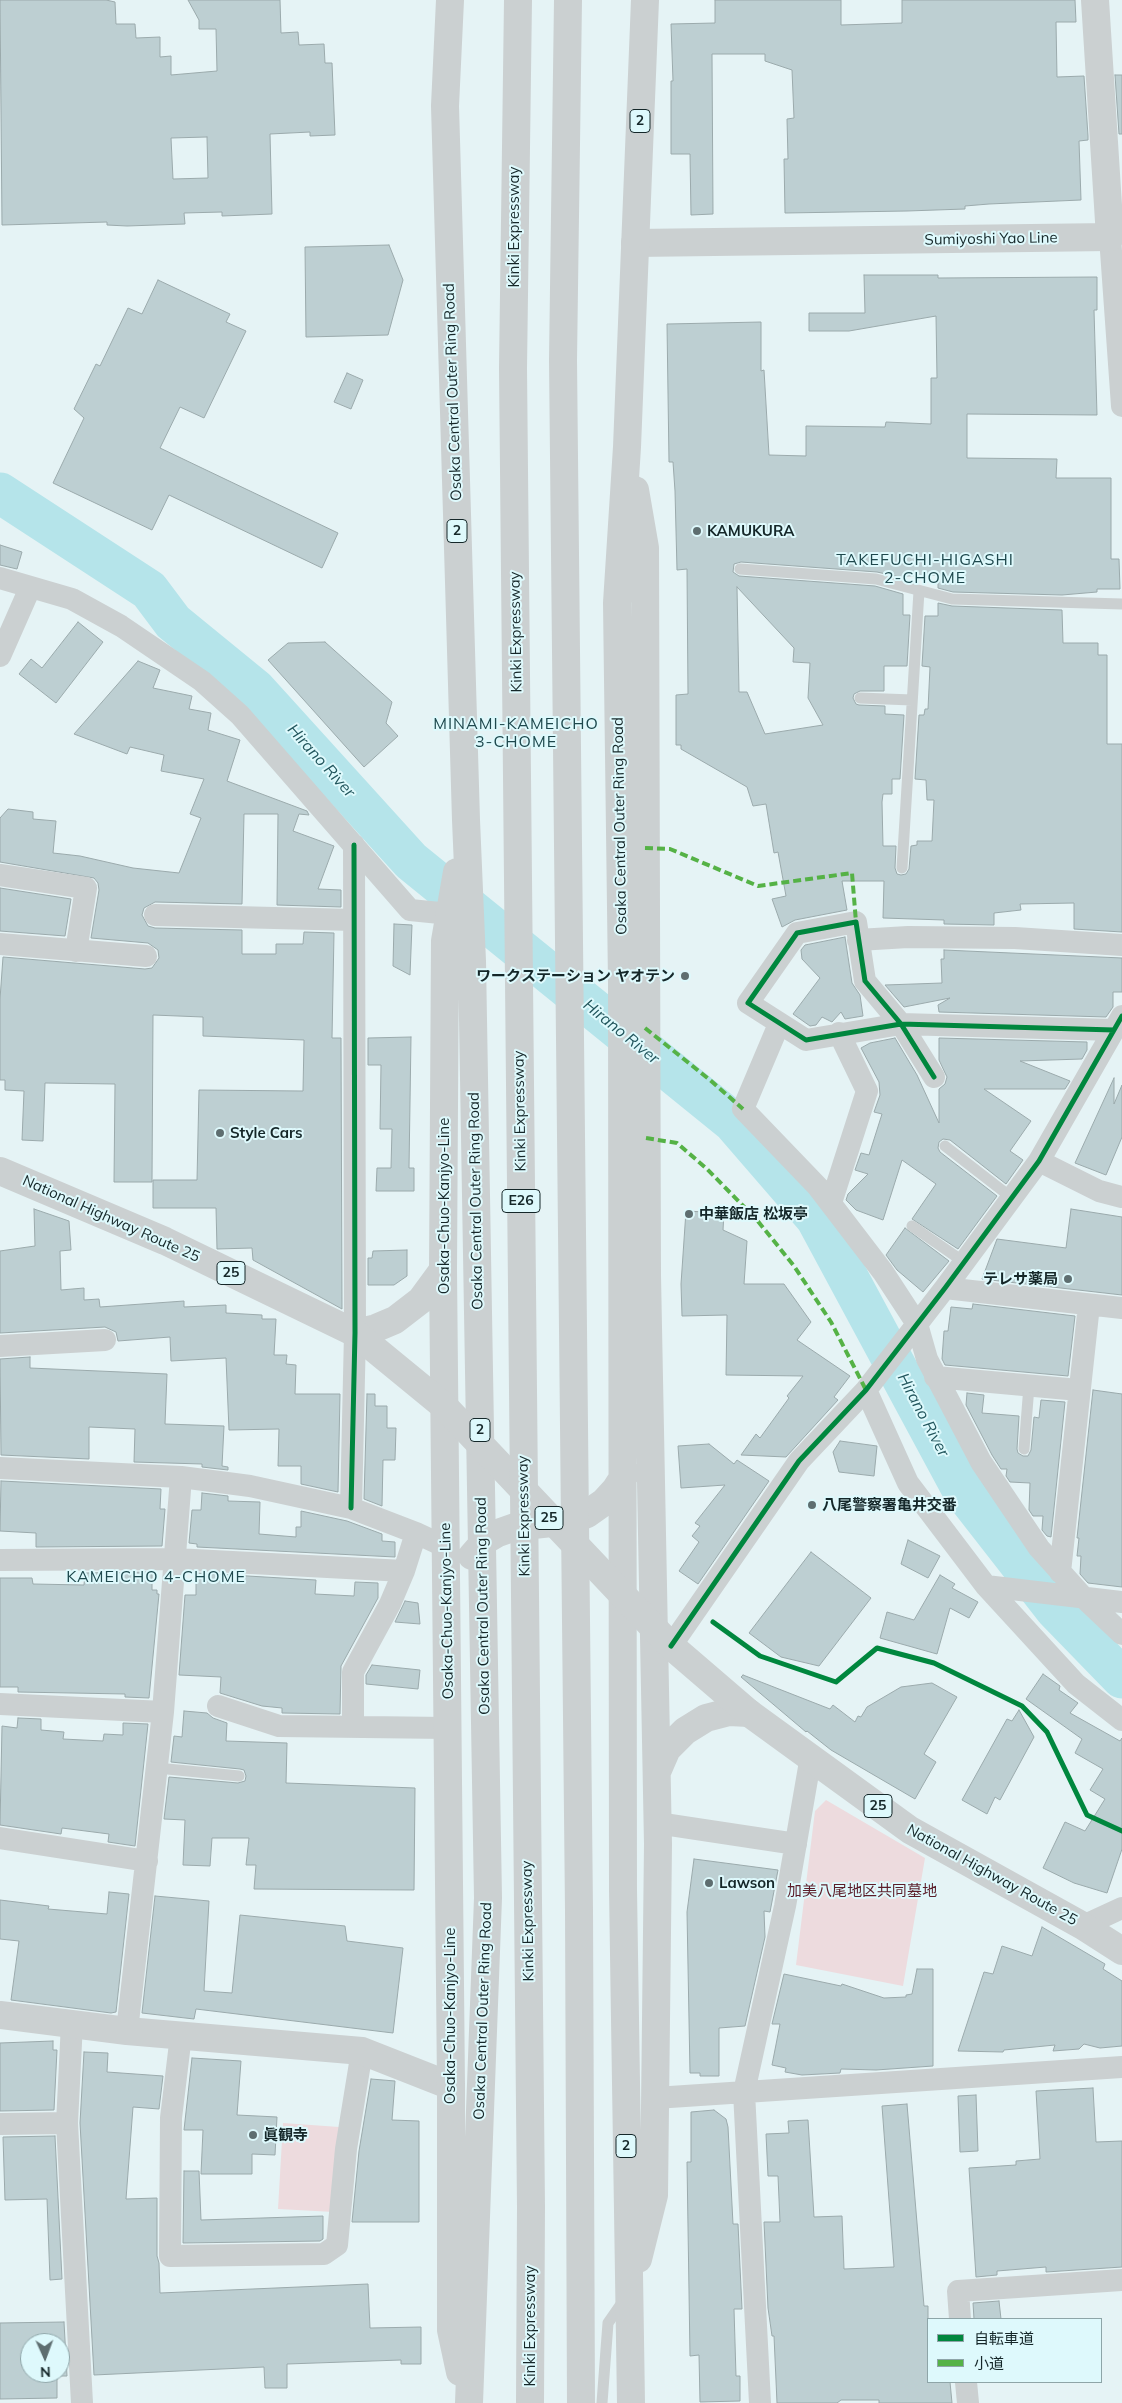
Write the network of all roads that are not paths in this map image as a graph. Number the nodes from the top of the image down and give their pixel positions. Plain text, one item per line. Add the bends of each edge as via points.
1 (450, 0) edge
2 (518, 0) edge
3 (568, 0) edge
4 (645, 0) edge
5 (1095, 0) edge
6 (1110, 237) junction
7 (635, 243) junction
8 (1122, 406) edge
9 (628, 447) junction
10 (740, 569) dead end
11 (0, 578) edge
12 (30, 588) junction
13 (918, 591) junction
14 (1122, 604) edge
15 (1, 650) edge
16 (860, 698) dead end
17 (912, 700) junction
18 (466, 820) junction
19 (354, 845) junction
20 (902, 868) dead end
21 (0, 875) edge
22 (450, 914) junction
23 (155, 915) dead end
24 (354, 920) junction
25 (858, 940) junction
26 (0, 944) edge
27 (1122, 944) edge
28 (76, 951) junction
29 (146, 956) dead end
30 (1118, 1023) edge
31 (779, 1024) junction
32 (901, 1024) junction
33 (839, 1033) junction
34 (934, 1077) dead end
35 (945, 1146) dead end
36 (1039, 1161) junction
37 (0, 1171) edge
38 (1122, 1197) edge
39 (1012, 1198) junction
40 (831, 1204) junction
41 (912, 1226) dead end
42 (964, 1262) junction
43 (443, 1270) junction
44 (945, 1288) junction
45 (1089, 1305) junction
46 (1122, 1308) edge
47 (917, 1324) junction
48 (355, 1333) junction
49 (106, 1340) dead end
50 (0, 1346) edge
51 (935, 1377) junction
52 (1029, 1386) junction
53 (866, 1390) junction
54 (1079, 1390) junction
55 (651, 1391) junction
56 (444, 1406) junction
57 (1024, 1449) dead end
58 (0, 1468) edge
59 (181, 1477) junction
60 (351, 1508) junction
61 (554, 1523) junction
62 (416, 1533) junction
63 (446, 1548) junction
64 (176, 1559) junction
65 (0, 1560) edge
66 (404, 1571) junction
67 (1060, 1572) junction
68 (986, 1586) junction
69 (1078, 1597) junction
70 (1122, 1602) edge
71 (1122, 1634) edge
72 (663, 1638) junction
73 (448, 1681) junction
74 (0, 1704) edge
75 (218, 1706) dead end
76 (163, 1712) junction
77 (749, 1713) junction
78 (1122, 1720) edge
79 (353, 1727) junction
80 (448, 1728) junction
81 (811, 1756) junction
82 (157, 1768) junction
83 (656, 1773) junction
84 (239, 1776) dead end
85 (657, 1822) junction
86 (0, 1838) edge
87 (796, 1844) junction
88 (147, 1861) junction
89 (1122, 1908) edge
90 (1083, 1926) junction
91 (1122, 1951) edge
92 (0, 2015) edge
93 (72, 2023) junction
94 (127, 2031) junction
95 (181, 2035) junction
96 (362, 2051) junction
97 (1122, 2067) edge
98 (451, 2086) junction
99 (744, 2092) junction
100 (655, 2098) junction
101 (67, 2123) junction
102 (0, 2124) edge
103 (1122, 2280) edge
104 (628, 2294) junction
105 (960, 2318) edge
106 (966, 2383) edge
107 (82, 2403) edge
108 (467, 2403) edge
109 (530, 2403) edge
110 (580, 2403) edge
111 (602, 2403) edge
112 (631, 2403) edge
113 (760, 2403) edge
114 (968, 2403) edge

1 - 18 main road, Osaka Central Outer Ring Road / 2 via 445,106
2 - 109 main road, Kinki Expressway / E26 via 513,378 531,2206
3 - 110 main road via 563,360 579,1880
4 - 7 main road, Osaka Central Outer Ring Road / 2
5 - 6 main road via 1109,146
6 - 7 main road, Sumiyoshi Yao Line
6 - 8 street
7 - 9 main road, Osaka Central Outer Ring Road / 2
9 - 55 main road via 645,548 645,1042
9 - 104 main road, Osaka Central Outer Ring Road / 2 via 617,603 622,983 623,1890
10 - 13 lane via 876,579
11 - 12 street
12 - 15 street
12 - 19 street via 72,598 121,626 202,681 240,715
13 - 14 lane via 952,599
13 - 17 lane
16 - 17 lane
17 - 20 lane
18 - 22 main road, Osaka-Chuo-Kanjyo-Line / 2
18 - 108 main road, Osaka Central Outer Ring Road / 2 via 472,961 488,1898
19 - 22 street via 410,910
19 - 24 street
21 - 28 street via 86,888
22 - 43 main road, Osaka-Chuo-Kanjyo-Line / 2 via 445,941
23 - 24 street
24 - 48 street
25 - 27 street via 1015,938
25 - 31 street via 856,922 796,933 748,1003
25 - 32 street via 865,981
26 - 28 street
28 - 29 street
30 - 32 street
30 - 36 street
31 - 33 street via 806,1040
31 - 40 street via 743,1109
32 - 33 street
32 - 34 street
33 - 40 street via 867,1091
35 - 39 lane
36 - 38 street via 1098,1191
36 - 39 street
37 - 48 main road, National Highway Route 25 / 25 via 165,1241
39 - 42 street
40 - 47 street via 883,1272
41 - 42 lane
42 - 44 street
43 - 48 main road via 421,1300 395,1320
43 - 56 main road, Osaka-Chuo-Kanjyo-Line / 2
44 - 45 street
44 - 47 street
45 - 46 street
45 - 54 street
47 - 51 street
47 - 53 street
48 - 56 main road, National Highway Route 25 / 25
48 - 60 street
49 - 50 street
51 - 52 street
51 - 67 street via 981,1462 1039,1548
52 - 54 street
52 - 57 lane
53 - 68 street via 908,1483
53 - 72 street via 799,1461
54 - 67 street
55 - 61 main road via 630,1410 631,1452 625,1474 615,1490 587,1514
55 - 72 main road
56 - 61 main road, National Highway Route 25 / 25
56 - 63 main road, Osaka-Chuo-Kanjyo-Line / 2
58 - 59 street
59 - 60 street via 250,1486
59 - 64 street
60 - 62 street
61 - 72 main road, National Highway Route 25 / 25
61 - 73 main road via 515,1527 486,1540 474,1551 469,1562 471,1658
62 - 63 street
62 - 66 street
63 - 73 main road, Osaka-Chuo-Kanjyo-Line / 2
64 - 65 street
64 - 66 street
64 - 76 street
66 - 79 street via 354,1672
67 - 69 street
68 - 69 street
68 - 78 street via 1076,1684
69 - 70 street
69 - 71 street
72 - 77 main road, National Highway Route 25 / 25
72 - 83 main road
73 - 80 main road, Osaka-Chuo-Kanjyo-Line / 2
74 - 76 street
75 - 79 street via 279,1726
76 - 82 street
77 - 81 main road, National Highway Route 25 / 25
77 - 83 main road via 729,1712 706,1718 685,1731 667,1749
79 - 80 street
80 - 98 main road, Osaka-Chuo-Kanjyo-Line / 2
81 - 87 street
81 - 90 main road, National Highway Route 25 / 25 via 910,1830
82 - 84 lane
82 - 88 street
83 - 85 main road
85 - 87 street
85 - 100 main road
86 - 88 street
87 - 99 street
88 - 94 street
89 - 90 street
90 - 91 main road, National Highway Route 25 / 25
92 - 93 main road
93 - 94 main road
93 - 101 street
94 - 95 main road
95 - 96 main road
95 - 96 street via 171,2118 170,2256 324,2254 337,2245 346,2149
96 - 98 main road
97 - 99 street
98 - 108 main road, Osaka-Chuo-Kanjyo-Line / 2 via 451,2330
99 - 100 street
99 - 113 street
100 - 104 main road via 654,2195
101 - 102 street
101 - 107 street
103 - 105 street via 958,2292
104 - 111 lane via 608,2323
104 - 112 main road, Osaka Central Outer Ring Road / 2
106 - 114 street

